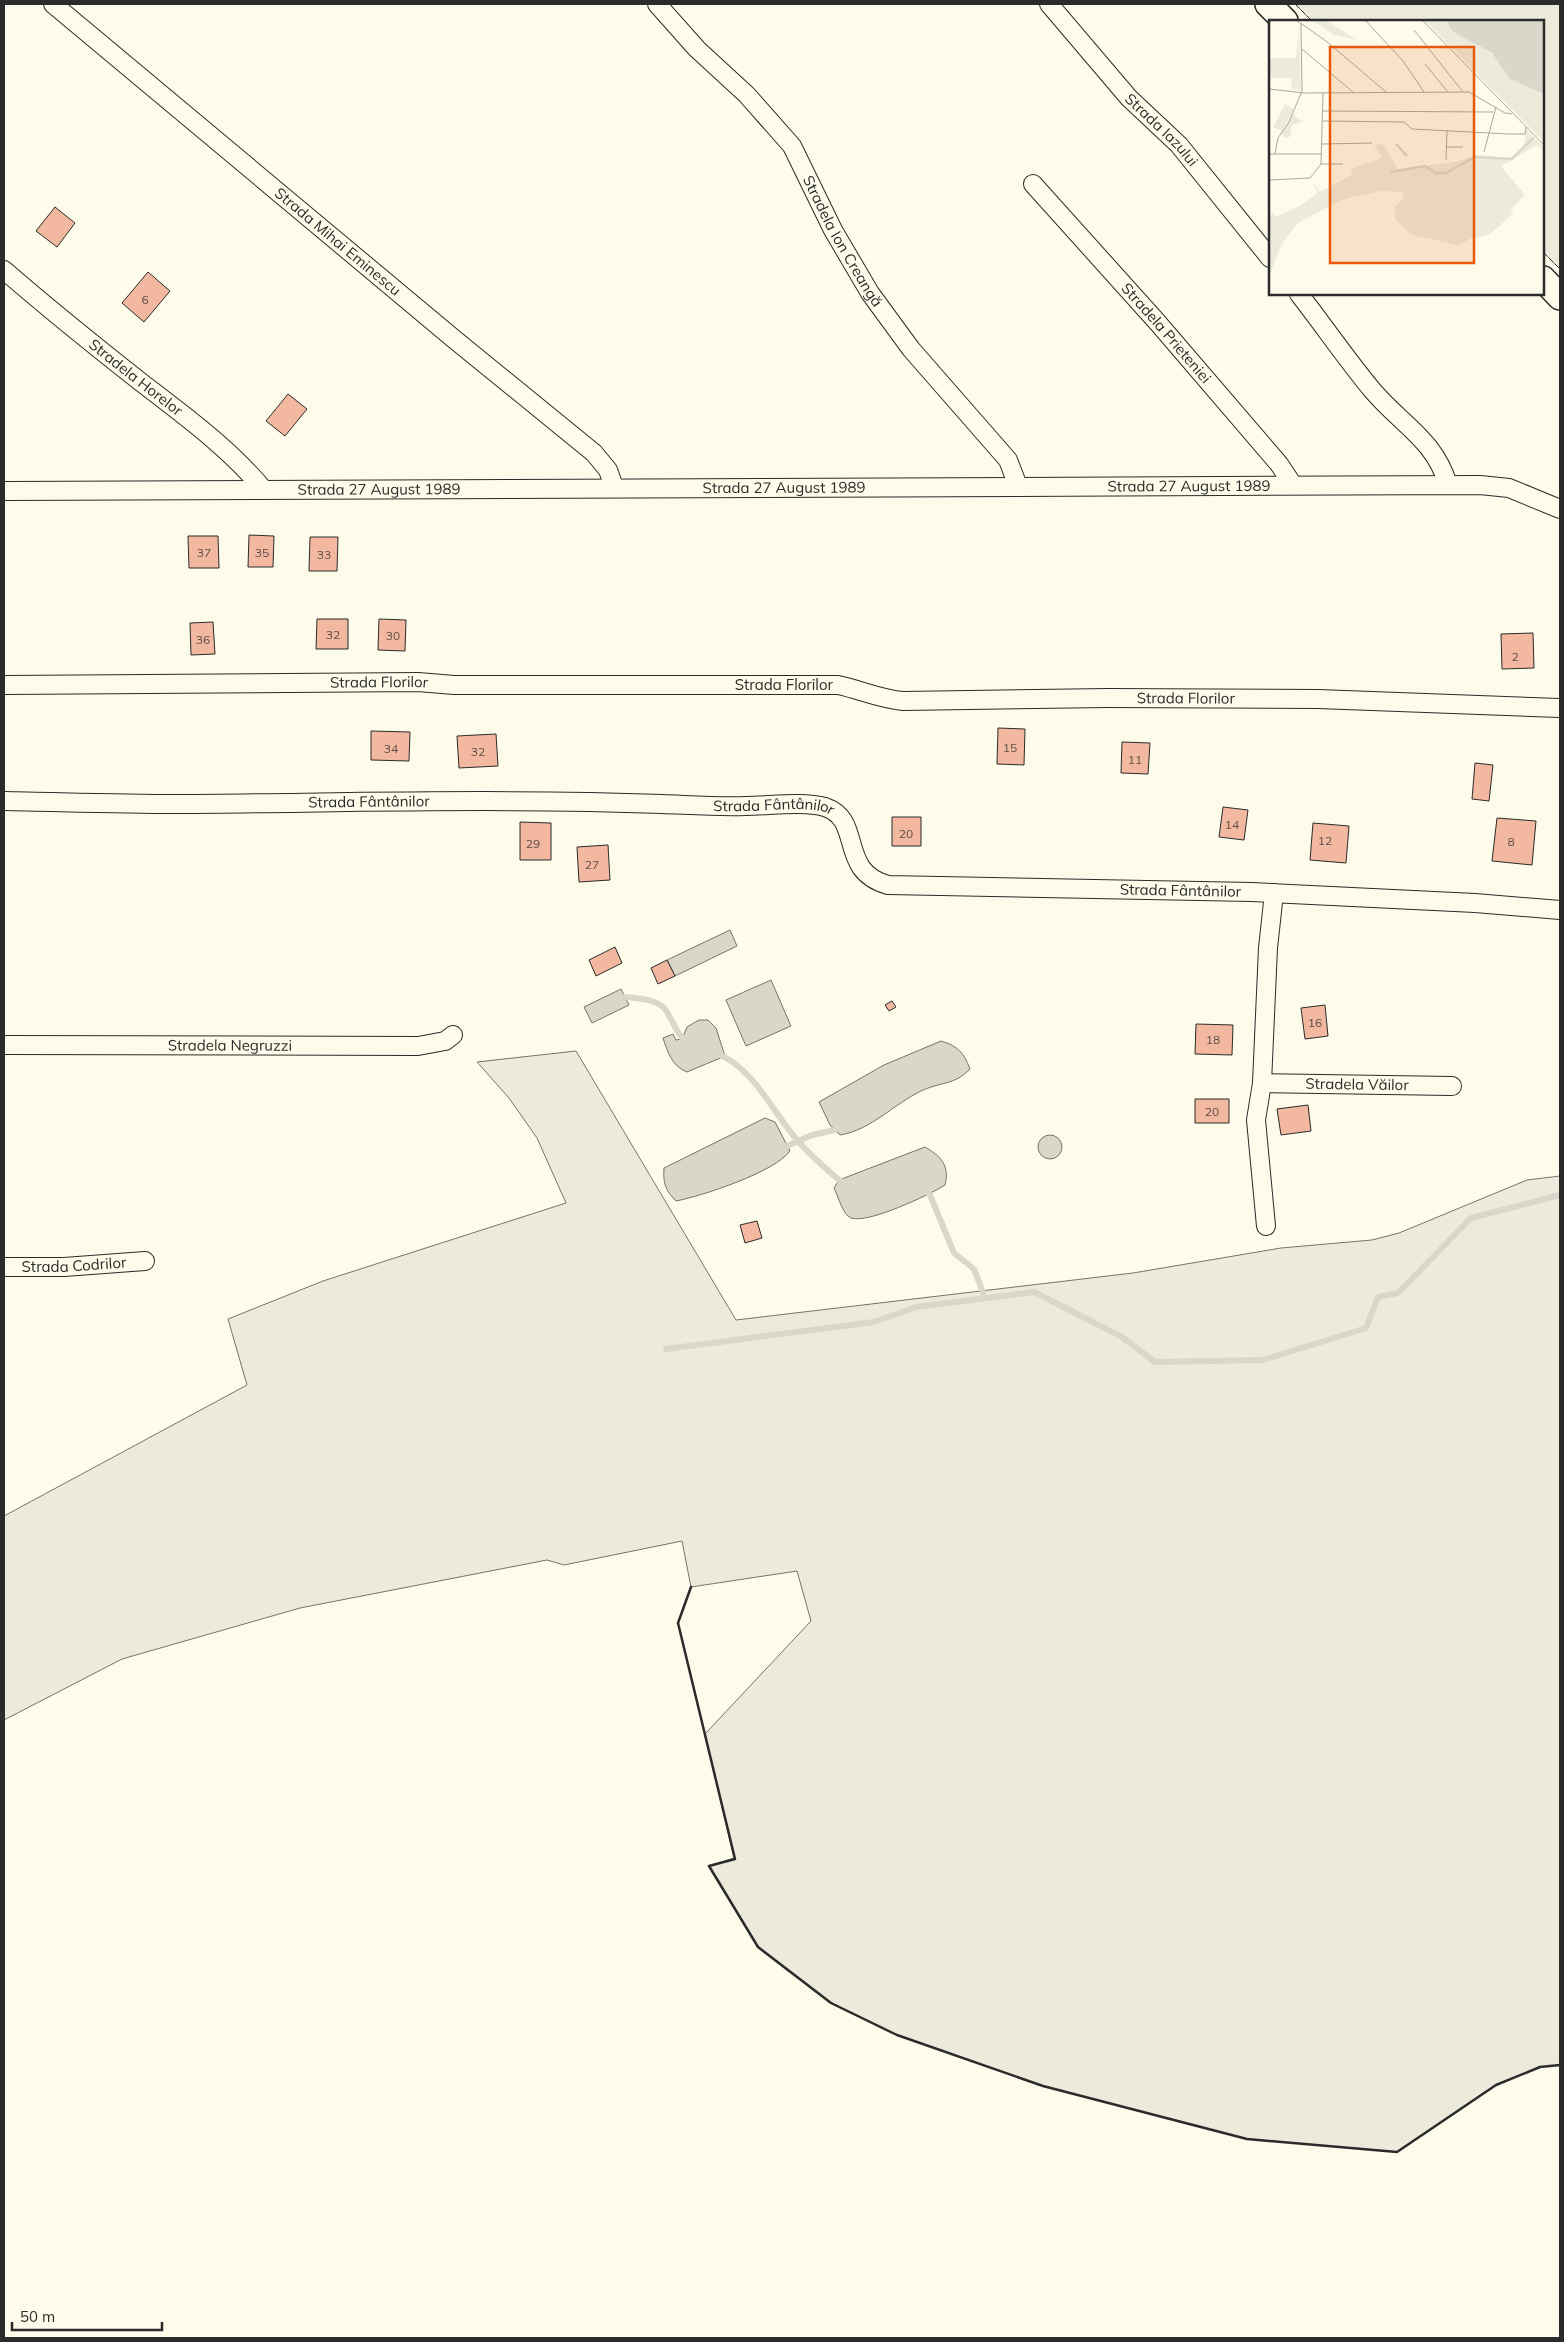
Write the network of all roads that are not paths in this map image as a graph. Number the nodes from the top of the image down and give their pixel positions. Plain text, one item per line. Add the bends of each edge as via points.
1 (53, 4) edge
2 (657, 4) edge
3 (1048, 4) edge
4 (1268, 4) edge
5 (1284, 20) edge
6 (1033, 184) dead end
7 (1269, 257) edge
8 (4, 270) edge
9 (1544, 280) edge
10 (1300, 295) edge
11 (1560, 297) edge
12 (1448, 485) junction
13 (1018, 486) junction
14 (1293, 486) junction
15 (614, 487) junction
16 (264, 490) junction
17 (4, 491) edge
18 (1560, 509) edge
19 (4, 685) edge
20 (1560, 708) edge
21 (4, 801) edge
22 (1274, 893) junction
23 (1560, 910) edge
24 (453, 1034) dead end
25 (4, 1045) edge
26 (1262, 1083) junction
27 (1452, 1086) dead end
28 (1266, 1226) dead end
29 (145, 1262) dead end
30 (4, 1267) edge

1 - 15 street, Strada Mihai Eminescu via 594,453 608,470
2 - 13 street, Stradela Ion Creangă via 697,50 747,95 792,146 833,230 870,293 911,349 1008,460
3 - 7 street, Strada Iazului via 1129,98 1179,144
4 - 5 main road
6 - 14 street, Stradela Prieteniei via 1280,464
8 - 16 street, Stradela Horelor via 239,460
9 - 11 main road
10 - 12 street via 1388,408 1432,450
12 - 14 street, Strada 27 August 1989
12 - 18 street, Strada 27 August 1989 via 1509,488
13 - 14 street, Strada 27 August 1989
13 - 15 street, Strada 27 August 1989
15 - 16 street, Strada 27 August 1989
16 - 17 street, Strada 27 August 1989
19 - 20 street, Strada Florilor via 418,682 464,685 838,685 859,689 885,700 1318,699
21 - 22 street, Strada Fântânilor via 185,804 455,800 809,805 826,808 838,815 861,869 873,881 888,885
22 - 23 street, Strada Fântânilor
22 - 26 street via 1268,948
24 - 25 street, Stradela Negruzzi via 445,1042 418,1046
26 - 27 street, Stradela Văilor
26 - 28 street via 1256,1120
29 - 30 street, Strada Codrilor

